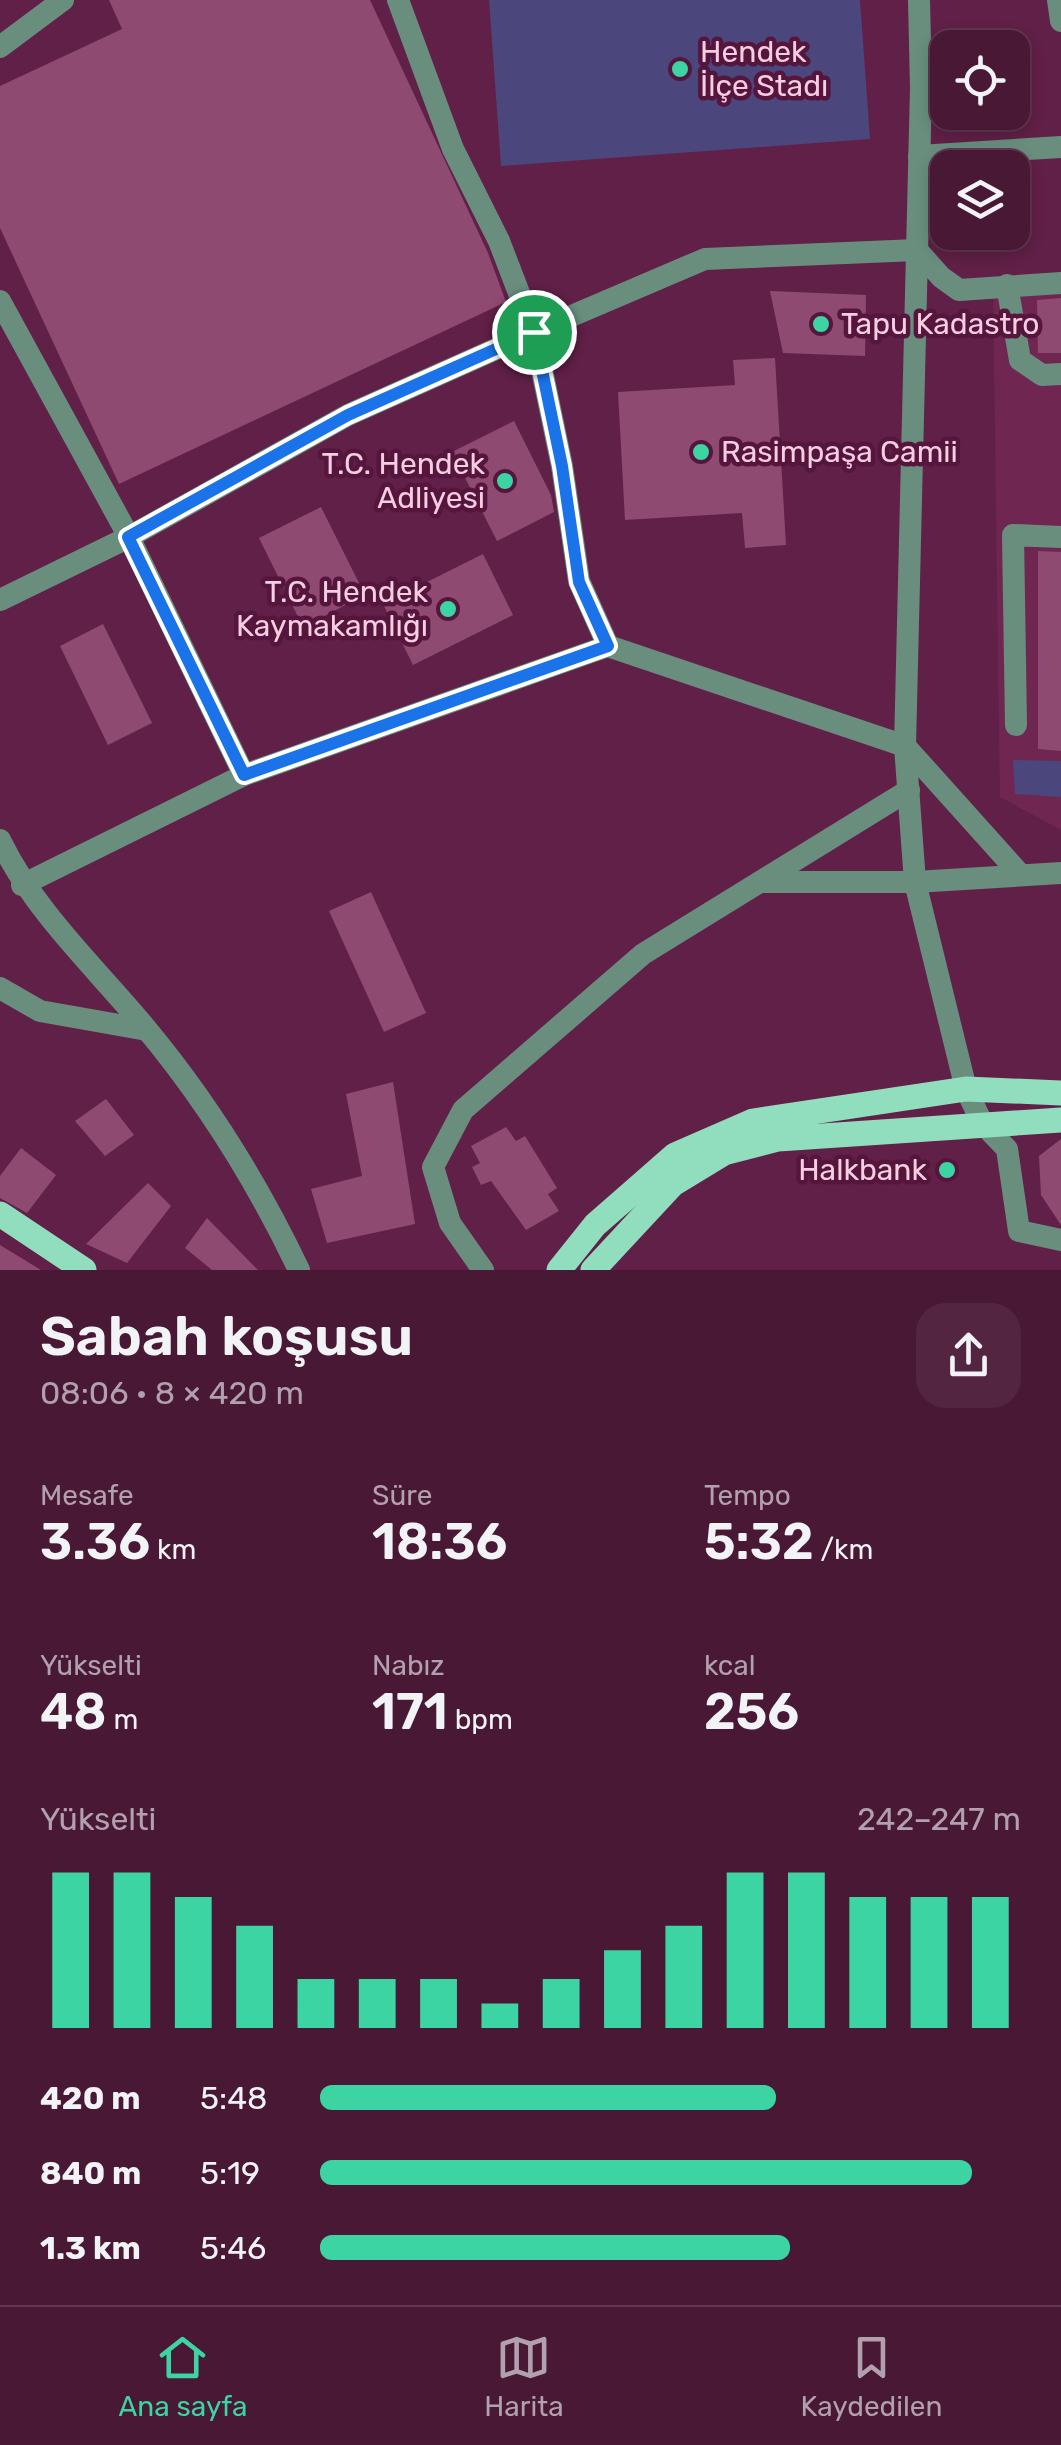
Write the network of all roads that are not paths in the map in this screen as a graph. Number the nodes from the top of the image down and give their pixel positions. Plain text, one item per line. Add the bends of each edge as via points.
1 (63, 0) edge
2 (398, 0) edge
3 (919, 0) edge
4 (1058, 0) edge
5 (1061, 21) edge
6 (0, 47) edge
7 (1061, 146) edge
8 (920, 156) junction
9 (917, 250) junction
10 (1061, 282) edge
11 (1007, 286) junction
12 (0, 301) edge
13 (534, 332) junction
14 (1061, 374) edge
15 (128, 537) junction
16 (1061, 537) edge
17 (0, 600) edge
18 (608, 646) junction
19 (1016, 725) dead end
20 (905, 746) junction
21 (244, 775) junction
22 (908, 790) junction
23 (0, 840) edge
24 (1019, 873) junction
25 (1061, 873) edge
26 (761, 882) junction
27 (915, 882) junction
28 (22, 884) junction
29 (0, 988) edge
30 (147, 1030) junction
31 (966, 1089) junction
32 (1061, 1092) edge
33 (1061, 1120) edge
34 (982, 1123) junction
35 (0, 1214) edge
36 (1061, 1240) edge
37 (84, 1270) edge
38 (299, 1270) edge
39 (483, 1270) edge
40 (559, 1270) edge
41 (593, 1270) edge

1 - 6 street
2 - 13 street via 453,149
3 - 8 street
4 - 5 street
7 - 8 street
8 - 9 street
9 - 11 street via 959,290
9 - 13 street via 705,259
9 - 20 street
10 - 11 street
11 - 14 street via 1020,360 1042,375
12 - 15 street
13 - 15 street via 348,415
13 - 18 street via 579,582
15 - 17 street
15 - 21 street
16 - 19 street via 1013,535
18 - 20 street
18 - 21 street
20 - 22 street
20 - 24 street
21 - 28 street
22 - 26 street
22 - 27 street
23 - 28 street
24 - 25 street
24 - 27 street
26 - 27 street
26 - 39 street via 643,954 463,1110 432,1167 450,1223
27 - 31 street
28 - 30 street
29 - 30 street via 40,1011
30 - 38 street via 268,1205
31 - 32 main road
31 - 34 street
31 - 40 main road via 753,1120 674,1155 595,1225
33 - 34 main road
34 - 36 street via 1007,1149 1018,1231
34 - 41 main road via 778,1139 724,1153 674,1184
35 - 37 main road

